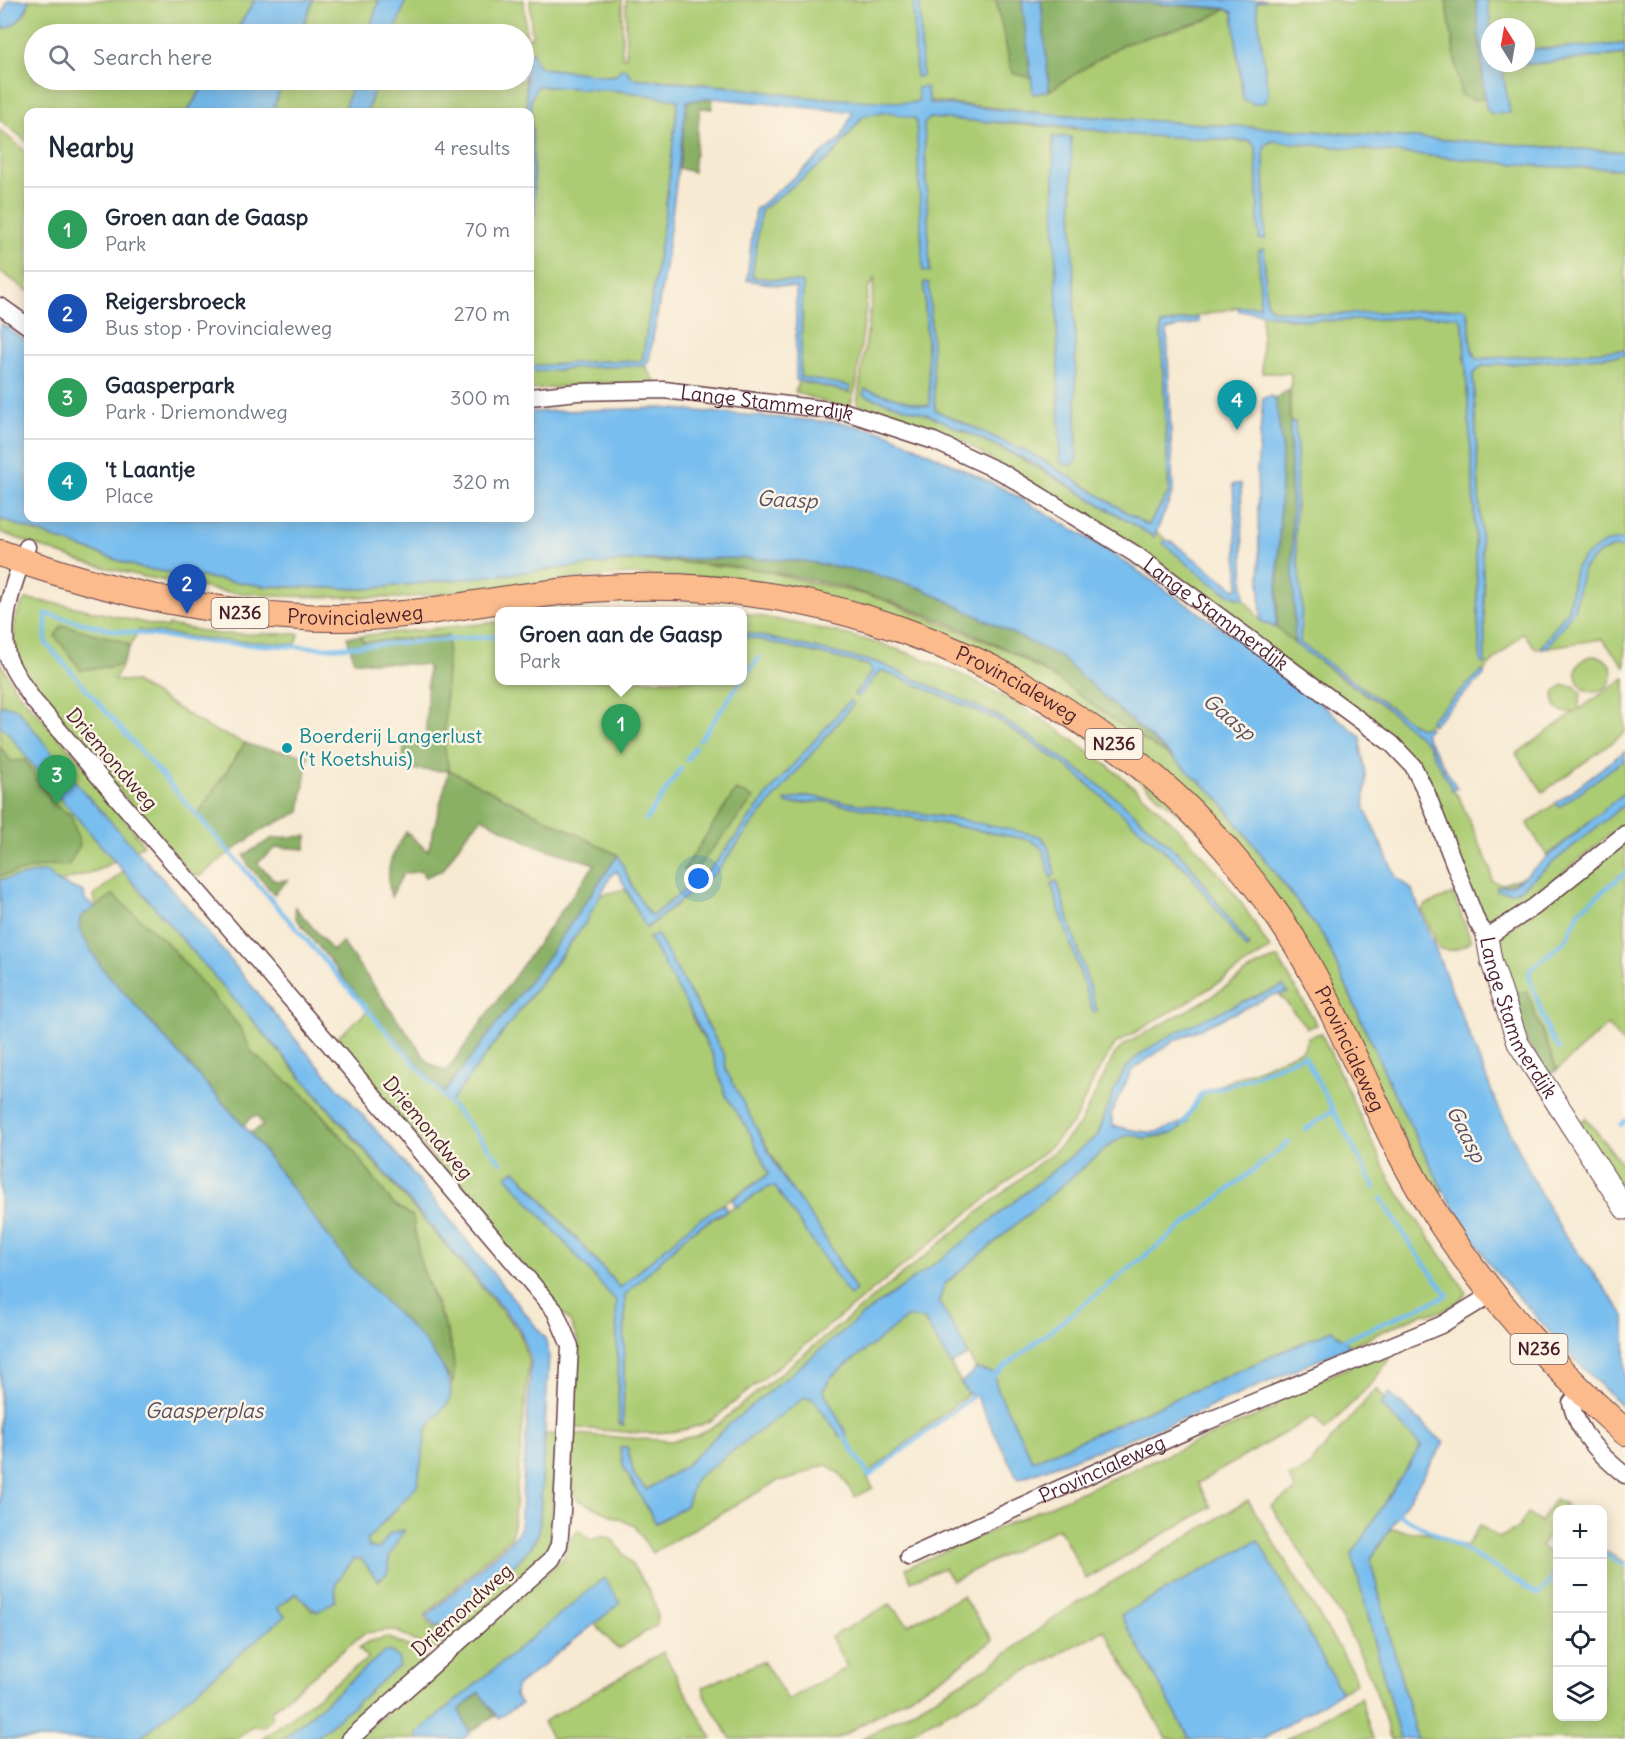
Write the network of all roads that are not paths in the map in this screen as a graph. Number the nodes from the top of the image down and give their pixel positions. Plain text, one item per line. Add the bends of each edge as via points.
1 (0, 306) edge
2 (24, 323) edge
3 (534, 397) edge
4 (0, 538) edge
5 (16, 554) edge
6 (1625, 834) edge
7 (1487, 937) junction
8 (1625, 1209) edge
9 (1492, 1294) junction
10 (1580, 1392) junction
11 (1625, 1432) edge
12 (1625, 1475) edge
13 (909, 1557) dead end
14 (350, 1739) edge

1 - 2 street
3 - 7 street, Lange Stammerdijk via 664,390 846,412 934,441 1003,473 1135,554 1392,744 1413,766 1427,794
4 - 5 main road, Provincialeweg / N236
5 - 9 main road, Provincialeweg / N236 via 223,598 329,606 464,605 621,587 782,598 833,608 918,634 1029,688 1112,743 1182,802 1263,898 1296,944 1426,1199
5 - 14 street, Driemondweg via 4,637 8,658 33,699 555,1311 570,1346 562,1511 556,1552
6 - 7 street via 1534,907
7 - 8 street, Lange Stammerdijk via 1518,1043
9 - 10 main road, Provincialeweg / N236
9 - 13 street, Provincialeweg via 1441,1324 1208,1421
10 - 11 main road, Provincialeweg / N236
10 - 12 street via 1571,1403 1575,1420

